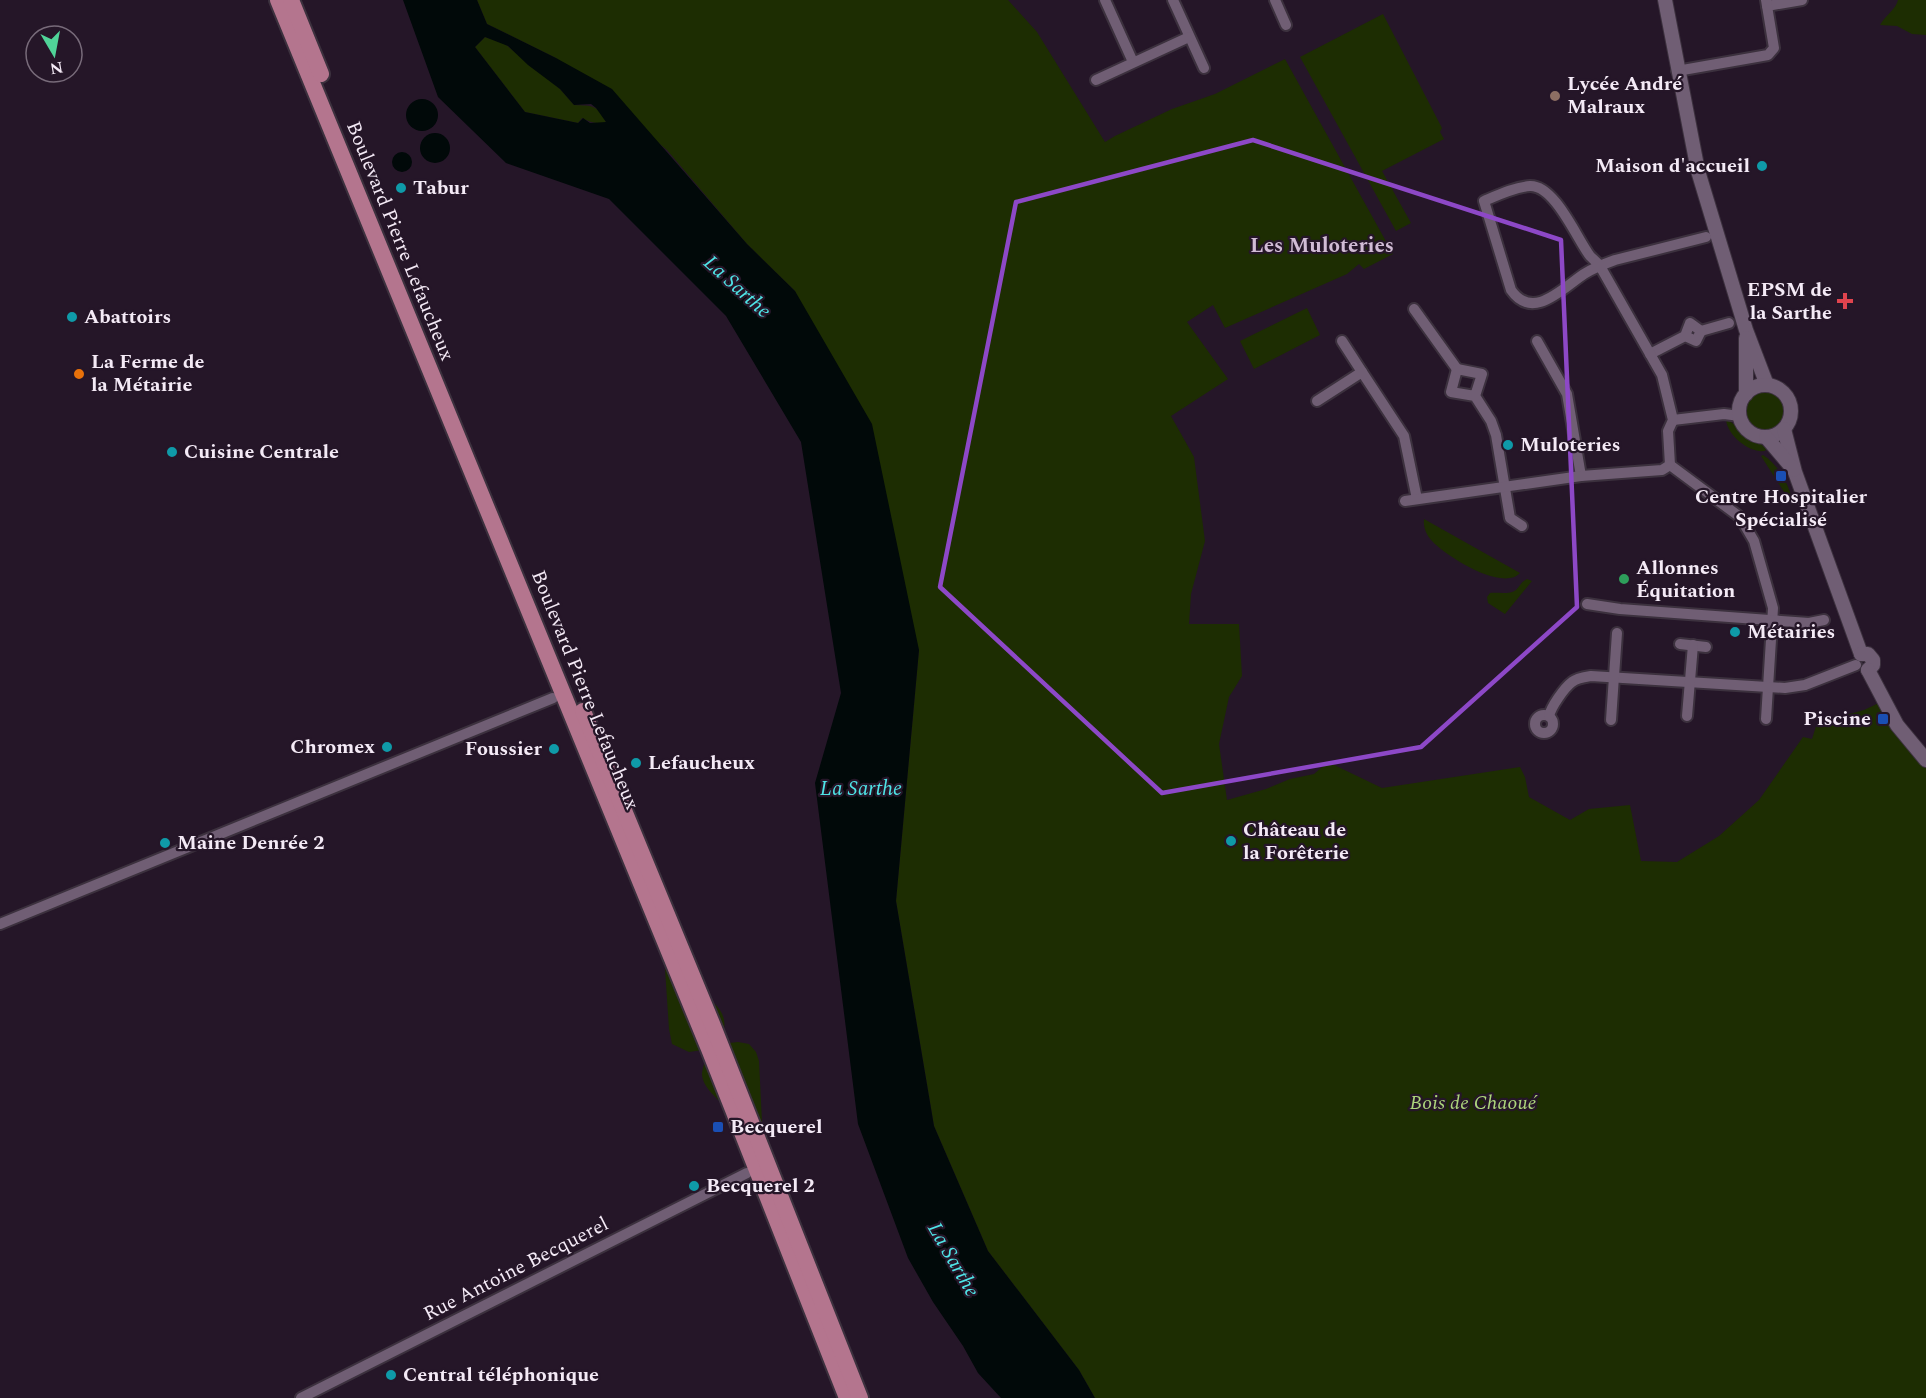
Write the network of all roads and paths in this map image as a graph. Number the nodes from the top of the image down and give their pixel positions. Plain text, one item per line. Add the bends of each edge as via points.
1 (278, 0) edge
2 (291, 0) edge
3 (300, 0) edge
4 (1105, 0) edge
5 (1173, 0) edge
6 (1275, 0) edge
7 (1665, 0) edge
8 (1802, 0) edge
9 (1766, 3) edge
10 (1286, 25) dead end
11 (306, 36) junction
12 (1189, 37) junction
13 (1133, 62) junction
14 (1204, 68) dead end
15 (1677, 70) junction
16 (1096, 80) dead end
17 (1706, 237) dead end
18 (1600, 266) junction
19 (1414, 309) dead end
20 (1730, 323) dead end
21 (1746, 330) junction
22 (1342, 341) dead end
23 (1537, 341) dead end
24 (1650, 354) junction
25 (1458, 369) junction
26 (1362, 372) junction
27 (1767, 385) junction
28 (1746, 394) junction
29 (1475, 396) junction
30 (1317, 401) dead end
31 (1740, 416) junction
32 (1673, 420) junction
33 (1784, 429) junction
34 (1766, 437) junction
35 (1670, 465) junction
36 (1795, 472) junction
37 (1581, 476) junction
38 (1505, 487) junction
39 (1417, 499) junction
40 (1405, 501) dead end
41 (1522, 526) dead end
42 (1587, 604) dead end
43 (1773, 620) junction
44 (1824, 620) dead end
45 (1617, 633) dead end
46 (1680, 644) dead end
47 (1693, 645) junction
48 (1706, 647) dead end
49 (1862, 663) junction
50 (1613, 678) junction
51 (1691, 682) junction
52 (1768, 687) junction
53 (553, 698) dead end
54 (1549, 716) dead end
55 (1687, 716) dead end
56 (1766, 719) dead end
57 (1611, 720) dead end
58 (1926, 760) edge
59 (0, 924) edge
60 (714, 1047) junction
61 (747, 1173) dead end
62 (301, 1398) edge
63 (847, 1398) edge
64 (860, 1398) edge

1 - 60 main road, Boulevard Pierre Lefaucheux
2 - 11 main road, Boulevard Pierre Lefaucheux
3 - 11 main road
4 - 13 street
5 - 12 street
6 - 10 street
7 - 15 street
8 - 9 street
9 - 15 street via 1774,48 1768,55
11 - 60 main road, Boulevard Pierre Lefaucheux
12 - 13 street
12 - 14 street
13 - 16 street
15 - 21 street via 1698,171
17 - 18 street
18 - 18 street via 1561,208 1533,186 1484,201 1511,290 1524,302 1550,299
18 - 24 street
19 - 25 street
20 - 24 street via 1701,331 1696,341 1685,336
21 - 27 street
21 - 28 street
22 - 26 street
23 - 37 street via 1567,394
24 - 32 street via 1662,375
25 - 29 street via 1482,374
25 - 29 street via 1451,392
26 - 30 street
26 - 39 street via 1404,436
27 - 28 street
27 - 33 street via 1779,389 1789,403 1790,417
28 - 31 street
29 - 38 street via 1496,435
31 - 32 street
31 - 34 street via 1748,430
32 - 35 street via 1668,431
33 - 34 street
33 - 36 street
34 - 36 street
35 - 37 street via 1662,470
35 - 43 street via 1745,524 1754,541
36 - 49 street
37 - 38 street
38 - 39 street
38 - 41 street via 1510,518
39 - 40 street
42 - 43 street
43 - 44 street
43 - 52 street
45 - 50 street
46 - 47 street
47 - 48 street
47 - 51 street
49 - 52 street via 1796,687
49 - 58 street via 1898,725
50 - 51 street
50 - 54 street via 1592,676 1570,683 1550,708
50 - 57 street
51 - 52 street
51 - 55 street
52 - 56 street
53 - 59 street
60 - 63 main road, Boulevard Pierre Lefaucheux
60 - 64 main road, Boulevard Pierre Lefaucheux
61 - 62 street, Rue Antoine Becquerel

